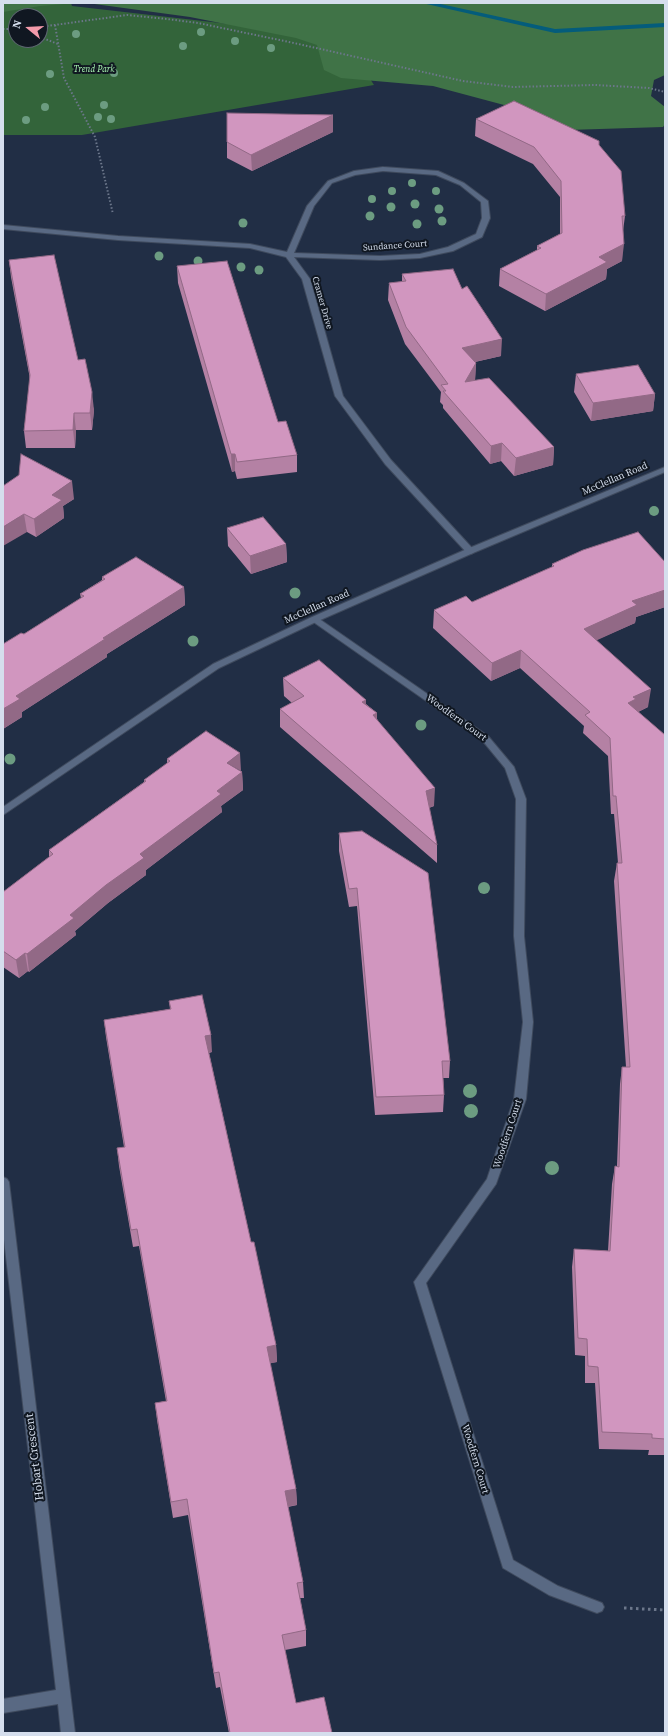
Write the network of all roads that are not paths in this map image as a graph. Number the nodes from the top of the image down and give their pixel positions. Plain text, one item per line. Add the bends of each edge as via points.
1 (3, 227) edge
2 (289, 255) junction
3 (665, 469) edge
4 (470, 551) junction
5 (315, 619) junction
6 (3, 812) edge
7 (3, 1182) edge
8 (597, 1607) road end
9 (63, 1696) junction
10 (3, 1706) edge
11 (68, 1733) edge

1 - 2 street via 118,238 250,246
2 - 2 street, Sundance Court via 380,258 420,256 450,249 479,235 486,218 484,201 462,184 438,173 383,169 354,173 330,182 311,206
2 - 4 street, Cramer Drive via 306,279 339,396 388,462
3 - 4 street, McClellan Road
4 - 5 street, McClellan Road
5 - 6 street, McClellan Road via 216,666
5 - 8 street, Woodfern Court via 485,738 509,767 521,799 519,936 528,1022 520,1099 492,1181 420,1282 508,1564 554,1591
7 - 9 street, Hobart Crescent
9 - 10 street
9 - 11 street, Hobart Crescent

